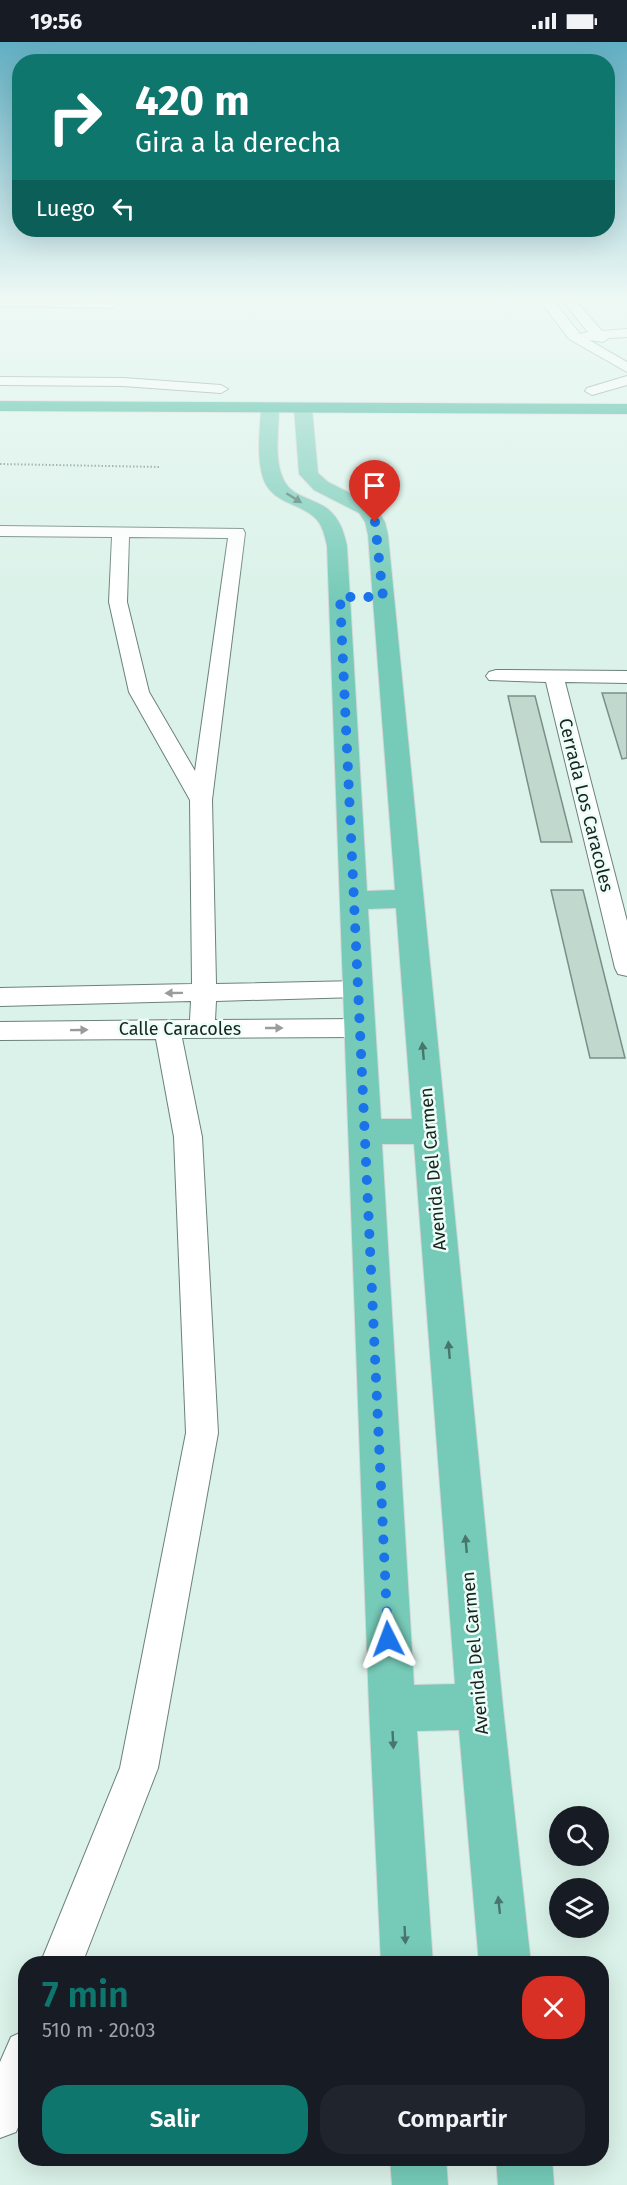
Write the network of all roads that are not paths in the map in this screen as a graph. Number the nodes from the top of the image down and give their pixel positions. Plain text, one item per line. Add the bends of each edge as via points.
1 (0, 406) edge
2 (270, 408) junction
3 (303, 408) junction
4 (627, 409) edge
5 (307, 449) junction
6 (271, 450) junction
7 (0, 531) edge
8 (121, 532) junction
9 (340, 597) junction
10 (383, 597) junction
11 (496, 676) dead end
12 (554, 676) junction
13 (627, 677) edge
14 (201, 800) junction
15 (410, 899) junction
16 (354, 900) junction
17 (627, 968) edge
18 (358, 989) junction
19 (204, 993) junction
20 (46, 996) junction
21 (0, 997) edge
22 (360, 1028) junction
23 (167, 1029) junction
24 (202, 1029) junction
25 (41, 1030) junction
26 (0, 1031) edge
27 (365, 1131) junction
28 (430, 1132) junction
29 (480, 1707) junction
30 (392, 1708) junction
31 (64, 1956) edge
32 (407, 1956) edge
33 (504, 1956) edge
34 (18, 2072) edge
35 (0, 2116) edge
36 (419, 2166) edge
37 (525, 2166) edge
38 (420, 2185) edge
39 (526, 2185) edge

1 - 2 highway
2 - 3 highway
2 - 6 main road
3 - 4 highway
3 - 5 main road, Avenida Del Carmen
5 - 6 main road
5 - 6 main road
5 - 10 main road, Avenida Del Carmen via 309,474 321,486 367,509 375,522
6 -> 9 main road via 275,484 290,497 327,516 335,529
7 - 8 street
8 - 14 street via 118,603 139,692
8 - 14 street via 237,533
9 - 10 main road
9 - 16 main road
10 - 15 main road, Avenida Del Carmen
11 - 12 street
12 - 13 street
12 - 17 street, Cerrada Los Caracoles
14 - 19 street
15 - 16 main road
28 -> 15 main road, Avenida Del Carmen
16 - 18 main road
18 - 19 street, Calle Caracoles
18 - 22 main road
19 -> 20 street, Calle Caracoles
19 - 24 street
20 - 21 street, Calle Caracoles
20 - 25 street
24 -> 22 street, Calle Caracoles
22 - 27 main road
23 - 24 street, Calle Caracoles
25 -> 23 street, Calle Caracoles
23 - 31 street via 188,1137 202,1433 139,1768
25 - 26 street, Calle Caracoles
27 - 28 main road
27 - 30 main road
29 -> 28 main road, Avenida Del Carmen
29 - 30 main road
33 -> 29 main road, Avenida Del Carmen
30 -> 32 main road
34 - 35 street
36 - 38 main road
37 - 39 main road

